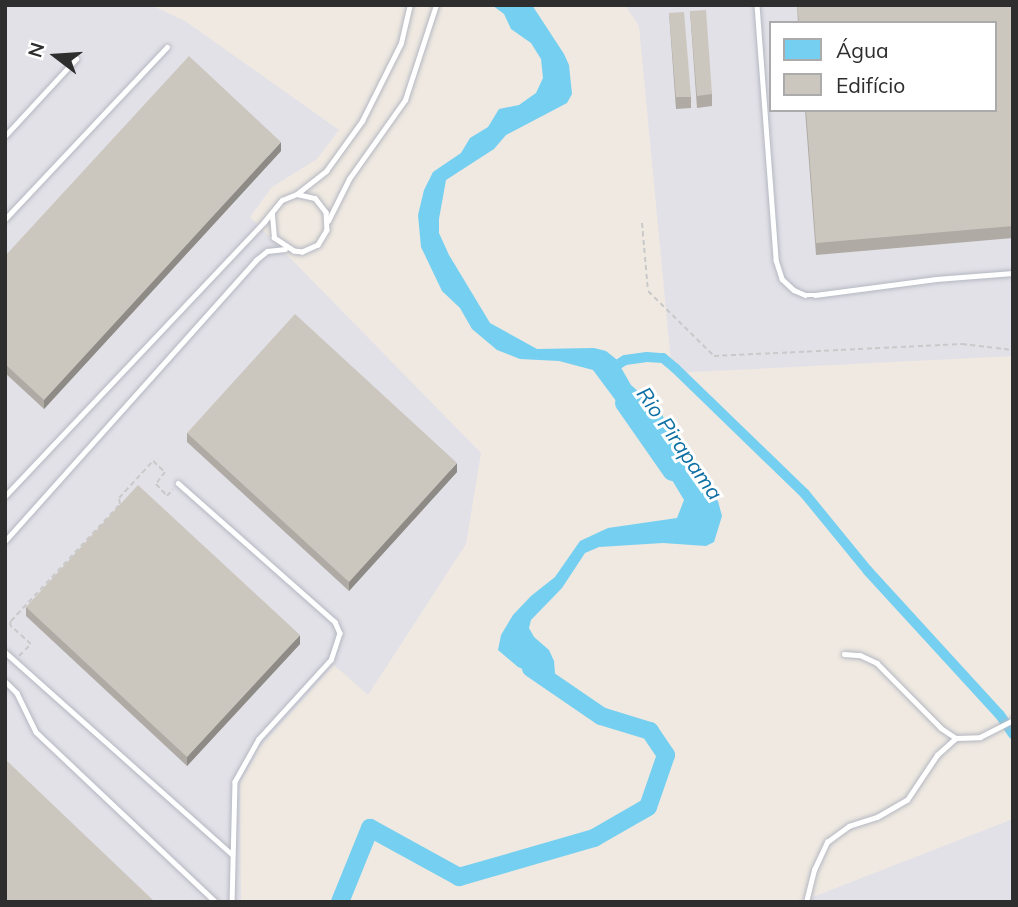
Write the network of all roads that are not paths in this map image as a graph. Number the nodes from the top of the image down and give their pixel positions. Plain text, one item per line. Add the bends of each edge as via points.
1 (436, 5) edge
2 (757, 5) edge
3 (409, 8) edge
4 (167, 47) dead end
5 (76, 59) dead end
6 (5, 136) edge
7 (297, 194) junction
8 (272, 214) junction
9 (5, 219) edge
10 (328, 221) junction
11 (286, 249) junction
12 (1013, 273) edge
13 (178, 483) road end
14 (8, 489) edge
15 (5, 496) edge
16 (5, 541) edge
17 (5, 652) edge
18 (844, 654) dead end
19 (5, 681) edge
20 (1013, 720) edge
21 (956, 738) junction
22 (232, 855) junction
23 (216, 902) edge
24 (232, 902) edge
25 (806, 902) edge

1 - 10 lane via 405,100 349,179
2 - 12 lane via 776,260 782,279 793,290 816,295 936,278
3 - 7 lane via 401,43 362,121 326,171
4 - 9 lane
5 - 6 lane
7 - 8 lane via 282,200
7 - 10 lane via 315,198
8 - 11 lane via 271,230
8 - 14 lane
10 - 11 lane via 318,244 303,252
11 - 16 lane via 267,251 256,260
13 - 22 lane via 335,622 340,633 331,660 246,760 236,782
14 - 15 lane
17 - 22 lane
18 - 21 lane via 877,663
19 - 23 lane via 17,693 36,732
20 - 21 lane via 973,739
21 - 25 lane via 937,755 907,800 849,826 827,842
22 - 24 lane

